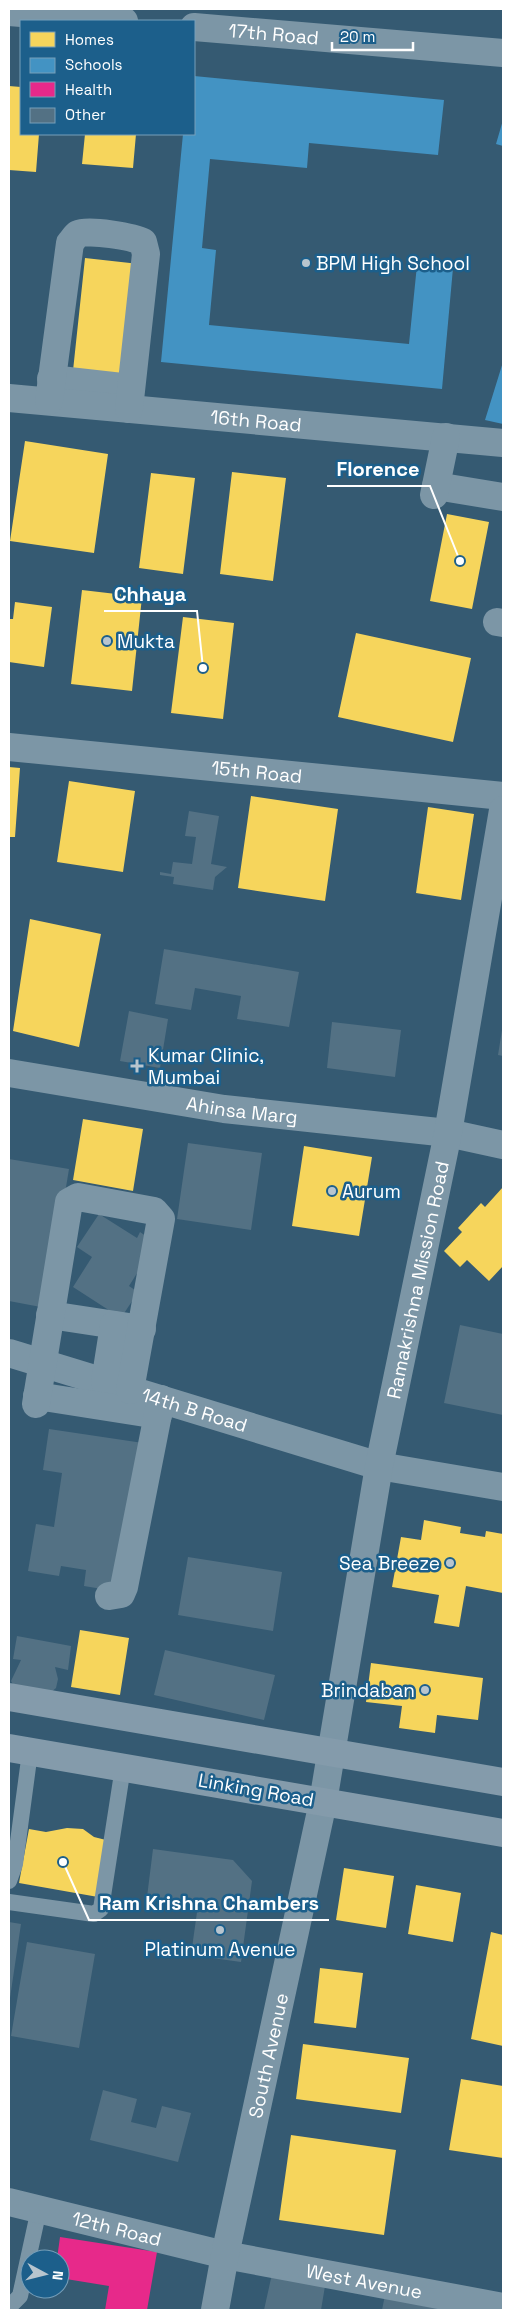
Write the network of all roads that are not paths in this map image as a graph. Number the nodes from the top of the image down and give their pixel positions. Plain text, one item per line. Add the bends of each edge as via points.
1 (9, 12) edge
2 (111, 20) edge
3 (195, 27) edge
4 (503, 53) edge
5 (50, 390) junction
6 (9, 398) edge
7 (130, 398) junction
8 (446, 437) junction
9 (503, 443) edge
10 (503, 497) edge
11 (9, 747) edge
12 (503, 796) edge
13 (503, 810) edge
14 (9, 1073) edge
15 (448, 1133) junction
16 (503, 1144) edge
17 (50, 1315) junction
18 (114, 1324) junction
19 (142, 1329) junction
20 (9, 1352) edge
21 (42, 1363) junction
22 (105, 1382) junction
23 (130, 1390) junction
24 (160, 1407) junction
25 (379, 1466) junction
26 (503, 1487) edge
27 (109, 1596) dead end
28 (9, 1697) edge
29 (20, 1750) edge
30 (332, 1751) junction
31 (123, 1767) junction
32 (503, 1782) edge
33 (323, 1802) junction
34 (503, 1833) edge
35 (9, 1881) edge
36 (9, 1902) edge
37 (9, 2202) edge
38 (39, 2209) junction
39 (225, 2255) junction
40 (9, 2307) edge
41 (503, 2307) edge
42 (215, 2310) edge

1 - 2 street
3 - 4 street, 17th Road
5 - 6 street, 16th Road
5 - 7 street, 16th Road
5 - 7 street via 70,243 78,234 86,232 136,238 144,242 146,254
7 - 8 street, 16th Road
8 - 9 street, 16th Road
8 - 10 street via 435,490
11 - 12 street, 15th Road
13 - 15 street, Ramakrishna Mission Road
14 - 15 street, Ahinsa Marg via 224,1109
15 - 16 street, Ahinsa Marg
15 - 25 street, Ramakrishna Mission Road
17 - 18 street
17 - 19 street via 69,1202 72,1198 82,1197 154,1211 161,1220
17 - 21 street
18 - 19 street
18 - 22 street
19 - 23 street
20 - 21 street, 14th B Road
21 - 22 street, 14th B Road
21 - 24 street via 37,1400
22 - 23 street, 14th B Road
23 - 24 street, 14th B Road
24 - 25 street, 14th B Road
24 - 27 street via 124,1587 121,1594
25 - 26 street, 14th B Road
25 - 30 street, Ramakrishna Mission Road
28 - 30 main road
29 - 31 main road, Linking Road
29 - 35 lane via 15,1864
30 - 32 main road
30 - 33 street, South Avenue
31 - 33 main road, Linking Road
31 - 36 lane via 101,1909 94,1914
33 - 34 main road, Linking Road
33 - 39 street, South Avenue
37 - 38 street, 12th Road
38 - 39 street, 12th Road
38 - 40 lane via 20,2296
39 - 41 street, West Avenue
39 - 42 street, South Avenue

